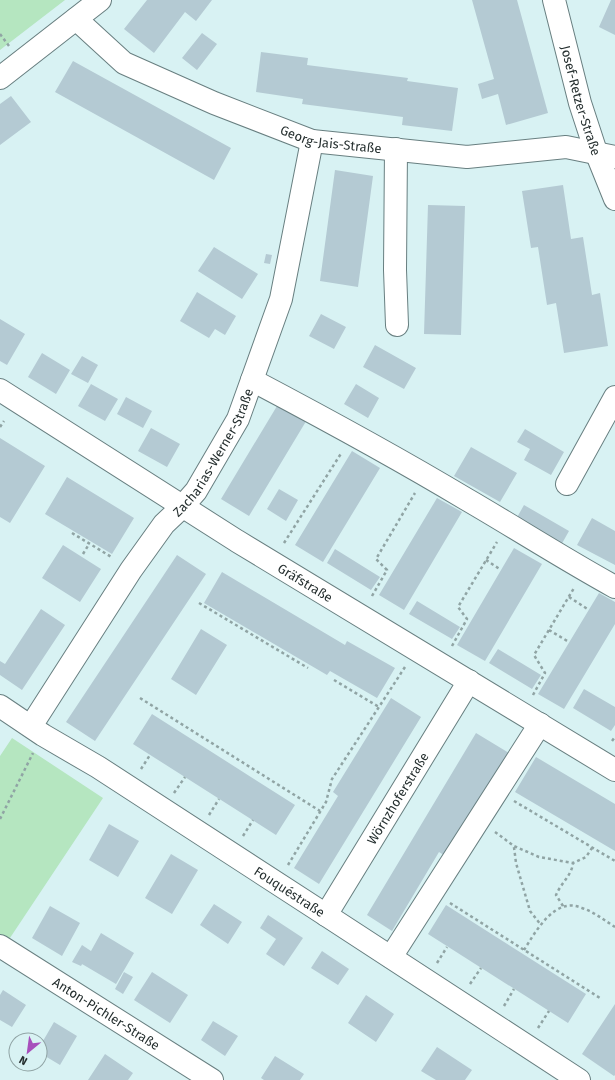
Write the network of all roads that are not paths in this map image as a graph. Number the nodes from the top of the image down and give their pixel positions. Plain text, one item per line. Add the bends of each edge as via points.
1 (100, 0) edge
2 (554, 0) edge
3 (76, 19) junction
4 (0, 78) edge
5 (312, 141) junction
6 (396, 149) junction
7 (605, 154) edge
8 (615, 199) edge
9 (397, 325) dead end
10 (252, 380) junction
11 (0, 390) edge
12 (615, 397) edge
13 (567, 484) dead end
14 (182, 507) junction
15 (615, 586) edge
16 (469, 681) junction
17 (0, 706) edge
18 (540, 724) junction
19 (31, 726) junction
20 (615, 770) edge
21 (326, 914) junction
22 (0, 946) edge
23 (391, 957) junction
24 (212, 1080) edge
25 (579, 1080) edge

1 - 3 street
2 - 7 street, Josef-Retzer-Straße via 580,103
3 - 4 street
3 - 5 street, Georg-Jais-Straße via 124,63 214,103
5 - 6 street, Georg-Jais-Straße
5 - 10 street, Zacharias-Werner-Straße via 281,299
6 - 7 street, Georg-Jais-Straße via 467,157 566,147
6 - 9 street via 394,270
7 - 8 street, Josef-Retzer-Straße
10 - 14 street, Zacharias-Werner-Straße via 238,418 196,491
10 - 15 street via 354,434
11 - 14 street, Gräfstraße
12 - 13 street
14 - 16 street, Gräfstraße
14 - 19 street, Zacharias-Werner-Straße via 164,524 135,565
16 - 18 street, Gräfstraße
16 - 21 street, Wörnzhoferstraße
17 - 19 street, Fouquéstraße
18 - 20 street, Gräfstraße
18 - 23 street
19 - 21 street, Fouquéstraße
21 - 23 street, Fouquéstraße
22 - 24 street, Anton-Pichler-Straße
23 - 25 street, Fouquéstraße

